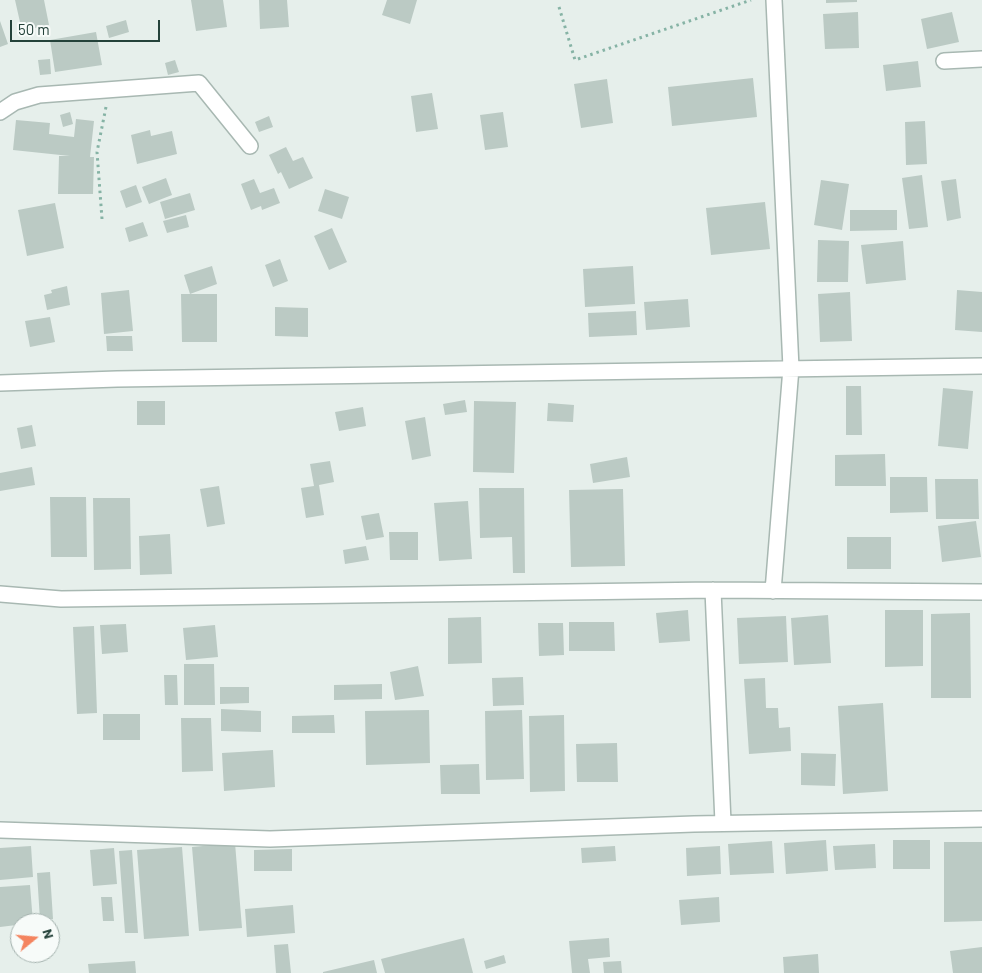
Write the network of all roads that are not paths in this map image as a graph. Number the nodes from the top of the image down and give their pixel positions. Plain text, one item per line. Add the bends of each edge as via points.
1 (774, 0) edge
2 (982, 59) edge
3 (944, 60) dead end
4 (0, 112) edge
5 (250, 146) dead end
6 (982, 366) edge
7 (791, 368) junction
8 (0, 383) edge
9 (713, 590) junction
10 (773, 591) junction
11 (982, 592) edge
12 (0, 594) edge
13 (982, 819) edge
14 (723, 823) junction
15 (0, 830) edge

1 - 7 street
2 - 3 street
4 - 5 street via 15,102 39,95 199,83
6 - 7 street
7 - 8 street
7 - 10 street
9 - 10 street
9 - 12 street via 61,599
9 - 14 street
10 - 11 street
13 - 14 street
14 - 15 street via 270,839

